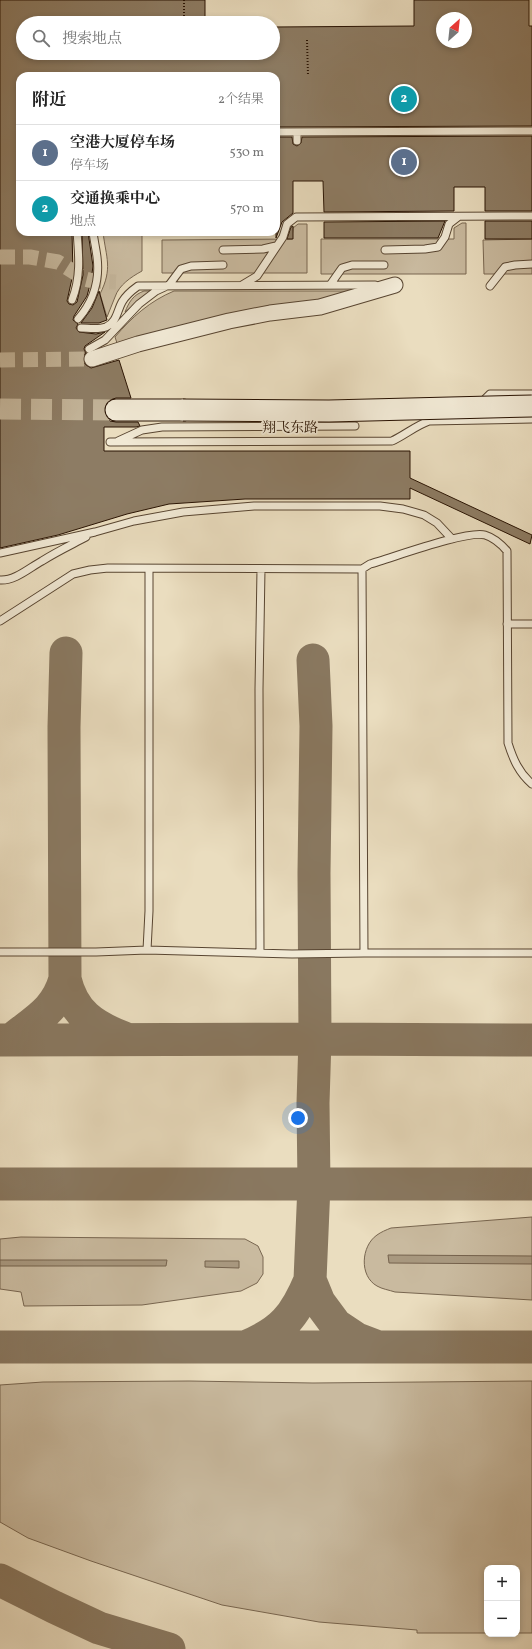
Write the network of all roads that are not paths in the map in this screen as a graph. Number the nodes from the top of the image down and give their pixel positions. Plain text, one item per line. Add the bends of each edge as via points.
1 (280, 132) edge
2 (297, 132) junction
3 (532, 132) edge
4 (297, 141) dead end
5 (532, 216) edge
6 (458, 217) junction
7 (77, 236) edge
8 (94, 236) edge
9 (276, 246) junction
10 (223, 250) dead end
11 (385, 250) dead end
12 (532, 264) edge
13 (223, 265) dead end
14 (384, 265) dead end
15 (169, 285) junction
16 (242, 285) junction
17 (330, 285) junction
18 (395, 286) joint
19 (490, 286) dead end
20 (72, 300) dead end
21 (78, 319) dead end
22 (81, 328) dead end
23 (91, 354) joint
24 (532, 394) edge
25 (532, 406) edge
26 (116, 410) tunnel mouth
27 (532, 419) edge
28 (466, 420) junction
29 (355, 426) dead end
30 (95, 532) junction
31 (452, 539) junction
32 (0, 553) edge
33 (149, 569) junction
34 (261, 569) junction
35 (362, 569) junction
36 (0, 580) edge
37 (0, 621) edge
38 (507, 624) junction
39 (532, 624) edge
40 (532, 784) edge
41 (147, 950) junction
42 (0, 952) edge
43 (260, 952) junction
44 (364, 953) junction
45 (532, 953) edge

1 - 2 lane
2 - 3 lane
2 - 4 lane
5 - 6 lane
6 - 9 lane via 296,217 287,224 283,237
6 - 11 lane via 449,224 445,237 438,246 425,249
7 - 20 lane via 79,272
8 - 21 lane via 98,272 95,288
9 - 10 lane via 263,249
9 - 16 lane via 257,276
12 - 19 lane via 505,268
13 - 15 lane via 191,266 181,269
14 - 17 lane via 352,265 342,268
15 - 16 lane
15 - 22 lane via 138,286 129,292 115,320 106,327
15 - 23 lane via 139,304
16 - 17 lane
17 - 18 lane
18 - 23 street via 320,307 229,321
24 - 28 lane via 490,394
25 - 26 main road, bridge via 367,410
27 - 28 lane, 翔飞东路
28 - 29 lane, 翔飞东路 via 429,421 392,441 113,442 142,430 162,427
30 - 31 lane via 134,521 183,512 254,506 380,506 424,515 437,523
30 - 32 lane
30 - 36 lane via 19,575
31 - 35 lane via 370,564
31 - 38 lane via 467,535 485,535 499,542 507,551
33 - 34 lane
33 - 37 lane via 108,568 73,574
33 - 41 lane
34 - 35 lane
34 - 43 lane
35 - 44 lane
38 - 39 lane
38 - 40 lane via 508,743 519,770
41 - 42 lane
41 - 43 lane
43 - 44 lane
44 - 45 lane

